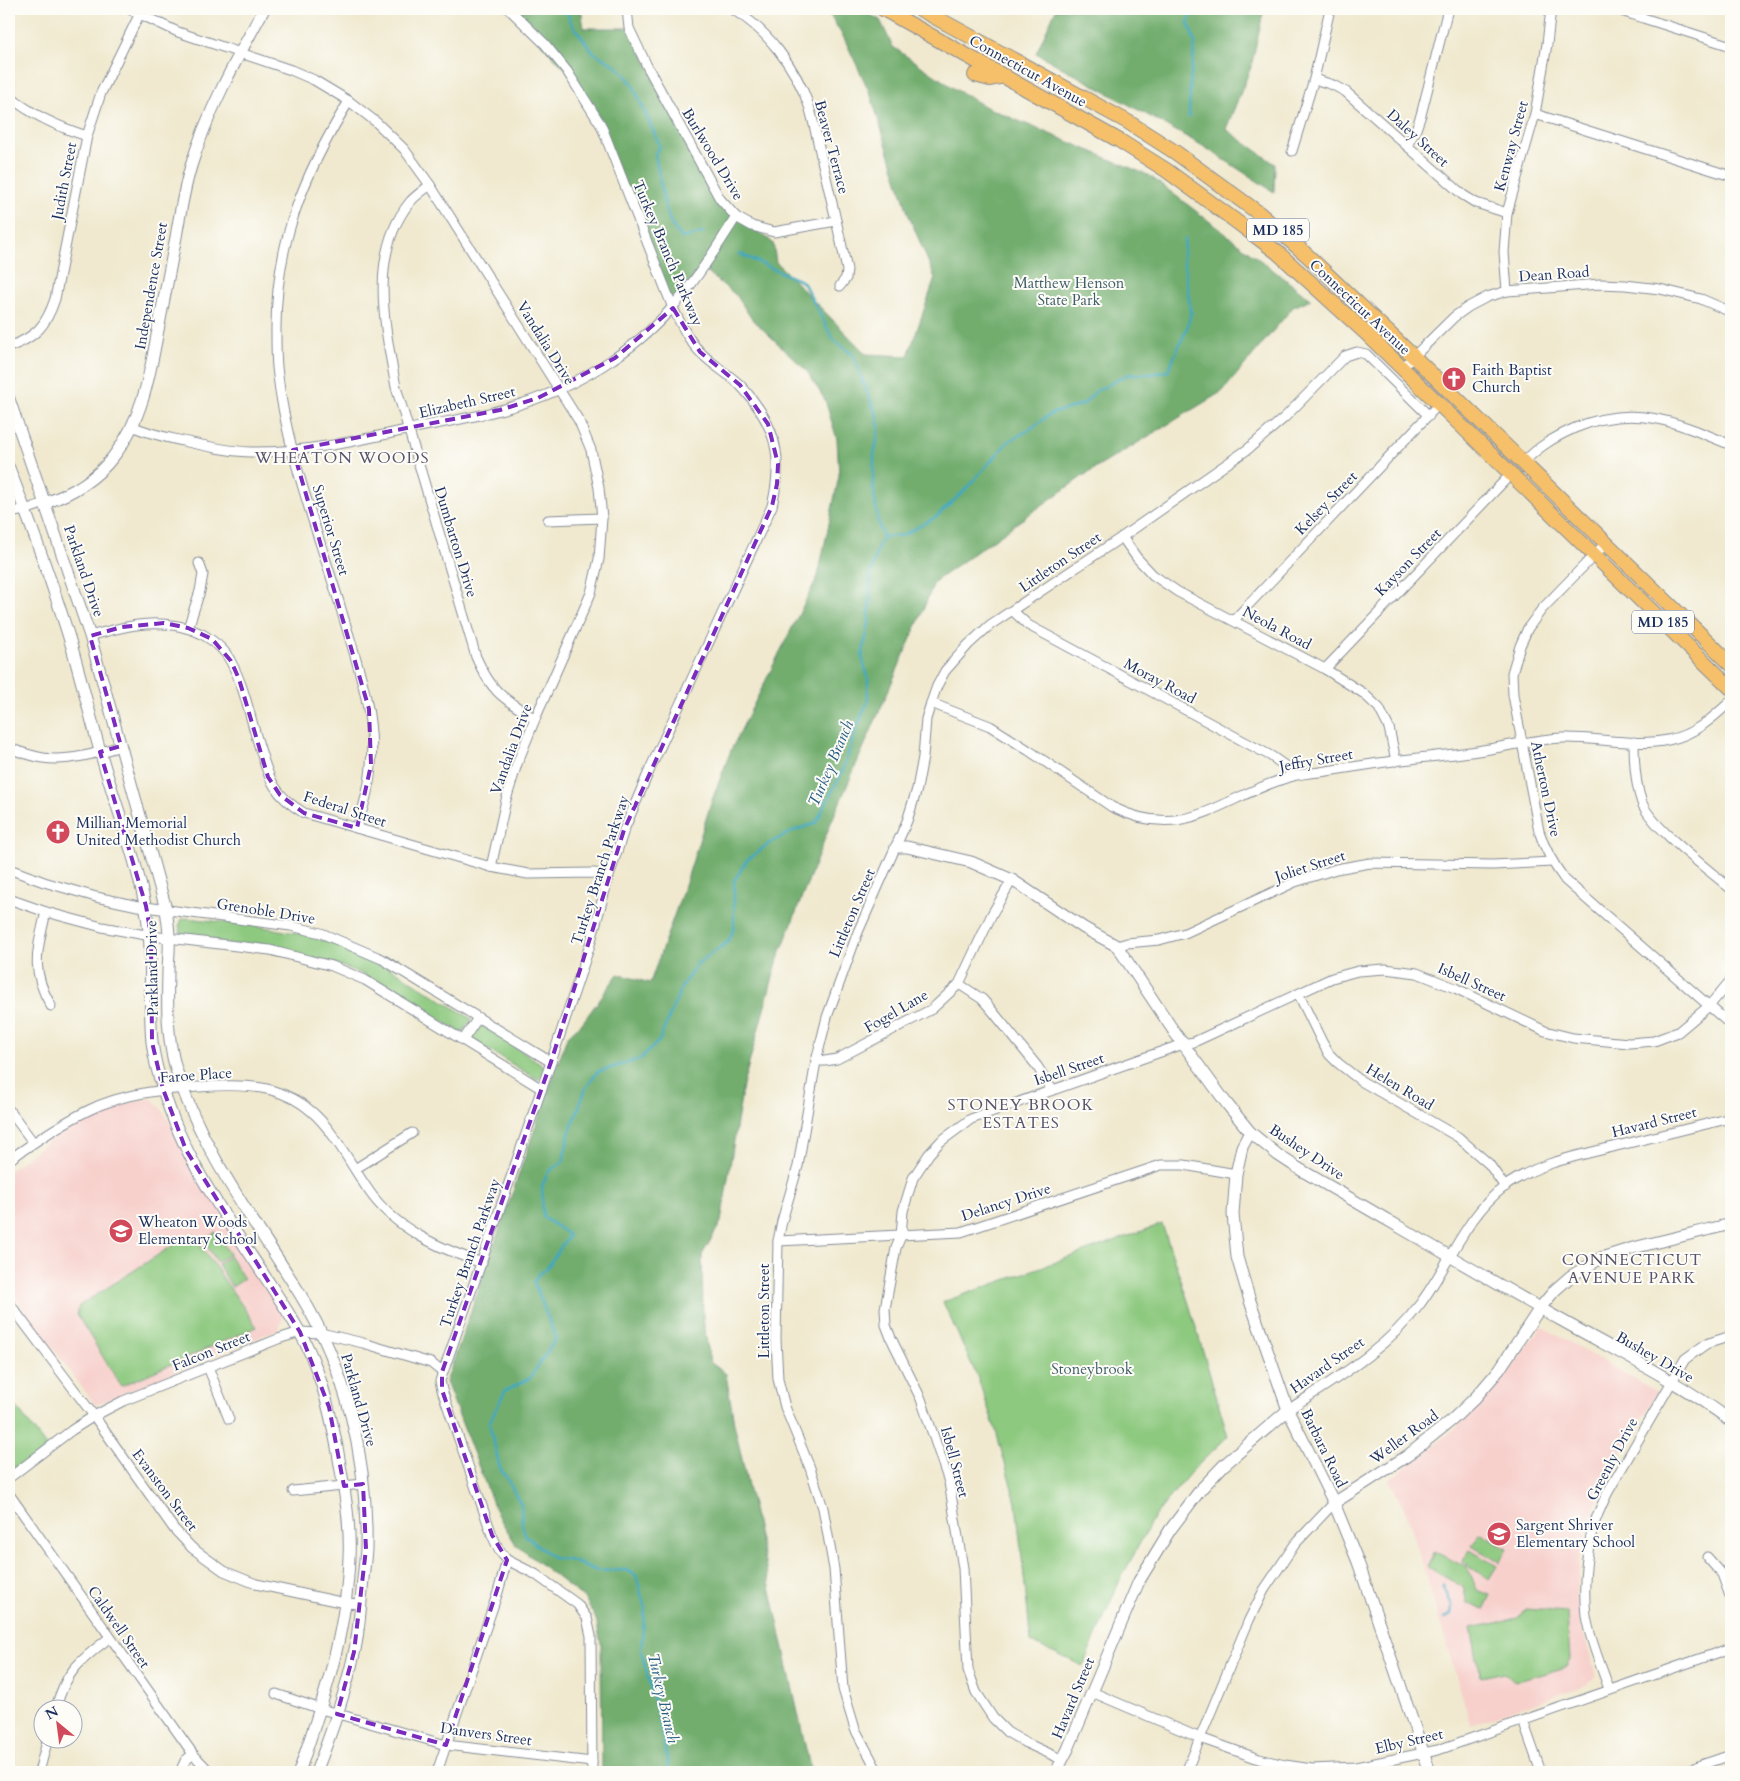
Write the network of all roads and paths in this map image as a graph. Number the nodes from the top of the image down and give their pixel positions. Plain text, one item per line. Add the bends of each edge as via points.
1 (128, 9) edge
2 (264, 9) edge
3 (509, 9) edge
4 (627, 9) edge
5 (732, 9) edge
6 (883, 9) edge
7 (920, 9) edge
8 (1330, 9) edge
9 (1448, 9) edge
10 (1551, 9) edge
11 (1615, 9) edge
12 (141, 11) edge
13 (945, 23) junction
14 (936, 38) junction
15 (1731, 46) edge
16 (240, 53) junction
17 (974, 75) dead end
18 (1314, 79) junction
19 (1011, 80) junction
20 (9, 96) edge
21 (349, 101) junction
22 (1535, 114) junction
23 (87, 136) junction
24 (1407, 146) junction
25 (1292, 151) dead end
26 (1731, 176) edge
27 (430, 185) junction
28 (1507, 213) junction
29 (736, 217) junction
30 (836, 221) junction
31 (840, 286) dead end
32 (1507, 291) junction
33 (674, 308) junction
34 (1731, 312) edge
35 (9, 347) edge
36 (1414, 356) junction
37 (1402, 368) junction
38 (559, 389) junction
39 (9, 399) edge
40 (1433, 410) junction
41 (132, 426) junction
42 (408, 430) junction
43 (1731, 445) edge
44 (293, 450) junction
45 (1524, 462) junction
46 (9, 468) edge
47 (1511, 474) junction
48 (45, 503) junction
49 (25, 510) junction
50 (9, 513) edge
51 (602, 518) junction
52 (548, 520) dead end
53 (1122, 537) junction
54 (1607, 542) junction
55 (1594, 556) junction
56 (199, 563) dead end
57 (1013, 611) junction
58 (1234, 620) junction
59 (188, 628) junction
60 (90, 636) junction
61 (1731, 664) edge
62 (1326, 669) junction
63 (1731, 688) edge
64 (1731, 701) edge
65 (931, 703) junction
66 (535, 719) junction
67 (1634, 742) junction
68 (1522, 744) junction
69 (121, 746) junction
70 (9, 748) edge
71 (100, 752) junction
72 (1396, 761) junction
73 (1292, 776) junction
74 (357, 828) junction
75 (896, 847) junction
76 (1552, 862) junction
77 (491, 867) junction
78 (9, 869) edge
79 (609, 876) junction
80 (1012, 880) junction
81 (1731, 889) edge
82 (9, 898) edge
83 (146, 906) junction
84 (166, 909) junction
85 (46, 912) junction
86 (150, 936) junction
87 (170, 938) junction
88 (1117, 946) junction
89 (1731, 980) edge
90 (959, 984) junction
91 (1298, 995) junction
92 (51, 1006) dead end
93 (1709, 1006) junction
94 (478, 1018) junction
95 (1731, 1025) edge
96 (464, 1040) junction
97 (1183, 1044) junction
98 (816, 1061) junction
99 (551, 1062) junction
100 (182, 1088) junction
101 (163, 1089) junction
102 (542, 1089) junction
103 (1052, 1090) junction
104 (9, 1110) edge
105 (1731, 1118) edge
106 (412, 1132) dead end
107 (1250, 1132) junction
108 (34, 1142) junction
109 (9, 1160) edge
110 (355, 1169) junction
111 (1236, 1174) junction
112 (1505, 1187) junction
113 (1731, 1224) edge
114 (901, 1236) junction
115 (778, 1241) junction
116 (1449, 1256) junction
117 (482, 1263) junction
118 (9, 1303) edge
119 (1540, 1308) junction
120 (300, 1332) junction
121 (321, 1333) junction
122 (1731, 1336) edge
123 (208, 1367) junction
124 (442, 1372) junction
125 (1670, 1382) junction
126 (1288, 1410) junction
127 (94, 1416) junction
128 (229, 1419) dead end
129 (1731, 1421) edge
130 (9, 1478) edge
131 (363, 1484) junction
132 (344, 1486) junction
133 (292, 1491) dead end
134 (9, 1494) edge
135 (1334, 1503) junction
136 (1707, 1557) dead end
137 (507, 1560) junction
138 (1731, 1599) edge
139 (345, 1603) junction
140 (361, 1604) junction
141 (109, 1638) junction
142 (1731, 1648) edge
143 (1609, 1689) junction
144 (1092, 1692) junction
145 (276, 1694) dead end
146 (59, 1698) edge
147 (321, 1709) junction
148 (338, 1714) junction
149 (1523, 1721) junction
150 (1200, 1738) junction
151 (446, 1745) junction
152 (45, 1748) edge
153 (1424, 1752) junction
154 (193, 1754) junction
155 (1731, 1755) edge
156 (1061, 1759) junction
157 (592, 1762) junction
158 (39, 1772) edge
159 (180, 1772) edge
160 (210, 1772) edge
161 (299, 1772) edge
162 (316, 1772) edge
163 (437, 1772) edge
164 (592, 1772) edge
165 (878, 1772) edge
166 (1056, 1772) edge
167 (1186, 1772) edge
168 (1430, 1772) edge
169 (1541, 1772) edge
170 (1681, 1772) edge

1 - 12 street, Vandalia Drive
2 - 16 street, Independence Street
3 - 33 street, Turkey Branch Parkway via 567,70 601,126
4 - 29 street, Burlwood Drive via 629,28 647,66 720,198
5 - 30 street, Beaver Terrace via 760,30 795,74 809,106
6 - 14 main road, Connecticut Avenue / MD 185
7 - 13 main road, Connecticut Avenue / MD 185
8 - 18 street
9 - 24 street via 1421,114
10 - 22 street, Kenway Street
11 - 15 street
12 - 16 street, Vandalia Drive via 178,32
12 - 23 street, Judith Street via 101,93
13 - 14 main road
13 - 36 main road, Connecticut Avenue / MD 185 via 1128,122 1175,152 1260,214
14 - 19 main road, Connecticut Avenue / MD 185
16 - 21 street, Vandalia Drive via 314,80
16 - 41 street, Independence Street via 214,104 191,167 152,367
17 - 19 main road
18 - 24 street, Daley Street via 1346,92
18 - 25 street
19 - 37 main road, Connecticut Avenue / MD 185 via 1120,141 1226,214 1277,252
20 - 23 street via 43,119
21 - 27 street, Vandalia Drive via 404,149
21 - 44 street, Superior Street via 326,139 301,192 280,272 276,365
22 - 26 street
22 - 28 street, Kenway Street
23 - 35 street, Judith Street via 49,317 25,341
24 - 28 street, Daley Street via 1463,195
27 - 38 street, Vandalia Drive
27 - 42 street, Dumbarton Drive via 411,202 399,220 387,250 383,272 389,350
28 - 32 street, Kenway Street via 1504,252
29 - 30 street, Burlwood Drive via 774,232
29 - 33 street, Elizabeth Street via 704,269
30 - 31 street, Beaver Terrace via 847,270
32 - 34 street, Dean Road via 1624,284 1701,299
32 - 36 street, Dean Road via 1468,307
33 - 38 street, Elizabeth Street via 615,358
33 - 79 street, Turkey Branch Parkway via 686,334 700,352 740,385 768,424 775,443 777,484 772,506 650,769
36 - 37 street, Dean Road
36 - 45 main road, Connecticut Avenue / MD 185
37 - 40 main road, Connecticut Avenue / MD 185
38 - 42 street, Elizabeth Street via 500,410
38 - 51 street, Vandalia Drive via 591,450
39 - 48 street, Parkland Drive
40 - 47 main road, Connecticut Avenue / MD 185
40 - 53 street, Littleton Street via 1366,354 1349,354 1248,450
40 - 58 street, Kelsey Street
41 - 44 street, Elizabeth Street via 147,433 214,448 250,452
41 - 48 street, Independence Street via 113,458 92,479
42 - 44 street, Elizabeth Street via 326,447
42 - 66 street, Dumbarton Drive via 476,657 494,689
43 - 45 street via 1688,427 1644,416 1601,418 1560,435 1536,449
44 - 74 street, Superior Street via 369,709 371,765
45 - 54 main road, Connecticut Avenue / MD 185
46 - 49 street, Parkland Drive
47 - 55 main road, Connecticut Avenue / MD 185
47 - 62 street, Kayson Street
48 - 49 street, Independence Street
48 - 60 street, Parkland Drive
49 - 50 street, Independence Street
49 - 71 street, Parkland Drive via 70,642
51 - 52 street
51 - 66 street, Vandalia Drive via 599,559 591,593
53 - 57 street, Littleton Street
53 - 58 street, Neola Road via 1153,575 1178,592
54 - 55 street, Atherton Drive
54 - 61 main road, Connecticut Avenue / MD 185
55 - 63 main road, Connecticut Avenue / MD 185
55 - 68 street, Atherton Drive via 1542,610 1528,628 1520,646 1512,673
56 - 59 street via 203,574
57 - 65 street, Littleton Street via 990,625 968,645 945,671
57 - 73 street, Moray Road via 1028,625 1271,756 1288,768
58 - 62 street, Neola Road
59 - 60 street, Federal Street via 164,623 142,624
59 - 74 street, Federal Street via 212,639 231,661 268,777 280,795 304,813
60 - 69 street, Parkland Drive
62 - 72 street, Neola Road via 1363,693 1379,708 1389,728
64 - 67 street, Jeffry Street via 1689,734 1668,740
65 - 73 street, Jeffry Street via 990,726 1112,807 1149,820 1187,819
65 - 75 street, Littleton Street via 917,789
66 - 77 street, Vandalia Drive via 506,800
67 - 68 street, Jeffry Street via 1560,738
67 - 81 street via 1636,780 1643,805 1668,835
68 - 72 street, Jeffry Street
68 - 76 street, Atherton Drive via 1539,831
69 - 71 street
69 - 84 street, Parkland Drive
70 - 71 street via 45,759
71 - 83 street, Parkland Drive
72 - 73 street, Jeffry Street
74 - 77 street, Federal Street
75 - 80 street, Bushey Drive via 971,862
75 - 98 street, Littleton Street via 844,969
76 - 88 street, Joliet Street via 1370,864 1336,869 1295,882 1185,933
76 - 93 street, Atherton Drive via 1565,880
77 - 79 street, Federal Street via 528,874 594,873
78 - 83 street, Grenoble Drive via 96,897
79 - 99 street, Turkey Branch Parkway
80 - 88 street, Bushey Drive
80 - 90 street, Fogel Lane
82 - 85 street
83 - 84 street, Grenoble Drive
83 - 86 street, Parkland Drive
84 - 87 street, Parkland Drive
84 - 94 street, Grenoble Drive via 321,933 382,959
85 - 86 street
85 - 92 street via 36,968 40,985
86 - 87 street
86 - 101 street, Parkland Drive via 152,1042
87 - 96 street via 270,950 332,966 365,980
87 - 100 street, Parkland Drive via 170,1042
88 - 97 street, Bushey Drive
89 - 93 street, Isbell Street
90 - 98 street, Fogel Lane via 932,1009 837,1059
90 - 103 street via 990,1008 1037,1066
91 - 93 street, Isbell Street via 1332,978 1358,971 1385,969 1417,973 1545,1031 1573,1038 1630,1042 1654,1041 1678,1032
91 - 97 street, Isbell Street
91 - 112 street, Helen Road via 1329,1054 1338,1063 1361,1081 1458,1137 1489,1164
93 - 95 street, Atherton Drive
94 - 96 street
94 - 99 street, Grenoble Drive
96 - 102 street
97 - 103 street, Isbell Street
97 - 107 street, Bushey Drive
98 - 115 street, Littleton Street via 798,1166
99 - 102 street, Turkey Branch Parkway
100 - 101 street, Faroe Place
100 - 110 street, Faroe Place via 232,1085 270,1090 294,1099 321,1121
100 - 121 street, Parkland Drive via 214,1160 301,1295
101 - 108 street, Faroe Place via 124,1097 90,1109
101 - 120 street, Parkland Drive via 186,1150
102 - 117 street, Turkey Branch Parkway
103 - 114 street, Isbell Street via 971,1119 941,1141 914,1178 903,1211
104 - 108 street
105 - 112 street, Havard Street via 1561,1160 1527,1173
106 - 110 street
107 - 111 street, Barbara Road via 1242,1147
107 - 116 street, Bushey Drive via 1301,1170
108 - 109 street, Faroe Place
110 - 117 street, Faroe Place via 385,1210 403,1225 426,1241
111 - 114 street, Delancy Drive via 1184,1164 1161,1165 962,1232
111 - 126 street, Barbara Road via 1233,1214 1237,1256
112 - 116 street, Havard Street via 1474,1217
113 - 119 street, Weller Road via 1601,1258 1571,1276
114 - 115 street, Delancy Drive
114 - 156 street, Isbell Street via 885,1309 886,1325 921,1399 948,1482 963,1568 968,1670 976,1692 1002,1727 1026,1743
115 - 165 street, Littleton Street via 778,1380 784,1407 823,1508 834,1569 843,1689 855,1729
116 - 119 street, Bushey Drive
116 - 126 street, Havard Street via 1420,1303 1391,1337 1359,1363
117 - 124 street, Turkey Branch Parkway
118 - 127 street, Evanston Street
119 - 125 street, Bushey Drive
119 - 135 street, Weller Road via 1499,1370 1452,1420 1407,1456
120 - 121 street, Falcon Street
120 - 123 street, Falcon Street
120 - 132 street, Parkland Drive via 329,1406
121 - 124 street, Falcon Street via 431,1362
121 - 131 street, Parkland Drive via 339,1375 353,1425
122 - 125 street, Greenly Drive via 1706,1344 1685,1359
123 - 127 street, Falcon Street
123 - 128 street
124 - 137 street, Turkey Branch Parkway via 442,1390 492,1535
125 - 129 street, Bushey Drive
125 - 143 street, Greenly Drive via 1608,1492 1592,1530 1585,1576 1586,1615
126 - 135 street, Barbara Road
126 - 144 street, Havard Street via 1224,1464 1170,1530 1139,1581
127 - 130 street, Falcon Street
127 - 139 street, Evanston Street via 174,1529 206,1559 224,1571 256,1584
131 - 132 street
131 - 140 street, Parkland Drive via 366,1549
132 - 133 street
132 - 139 street, Parkland Drive via 349,1557
134 - 141 street, Caldwell Street
135 - 150 street, Weller Road via 1295,1544 1264,1590
135 - 153 street, Barbara Road via 1358,1562
136 - 138 street via 1722,1574
137 - 151 street
137 - 157 street via 567,1596 578,1604 587,1618 592,1636
139 - 140 street, Evanston Street
139 - 147 street, Parkland Drive via 336,1656
140 - 148 street, Parkland Drive via 354,1652
141 - 146 street via 76,1664
141 - 154 street, Caldwell Street
142 - 143 street, Elby Street
143 - 149 street, Elby Street
144 - 150 street, Elby Street
144 - 156 street, Havard Street
145 - 147 street, Danvers Street
147 - 148 street, Danvers Street
147 - 161 street, Parkland Drive
148 - 151 street, Danvers Street
148 - 162 street, Parkland Drive
149 - 153 street, Elby Street
149 - 169 street
150 - 153 street, Elby Street via 1259,1759 1312,1769 1356,1767
150 - 167 street, Weller Road
151 - 157 street, Danvers Street
151 - 163 street
152 - 158 street
153 - 168 street, Barbara Road
154 - 159 street
154 - 160 street, Caldwell Street
155 - 170 street
156 - 166 street, Havard Street
157 - 164 street

